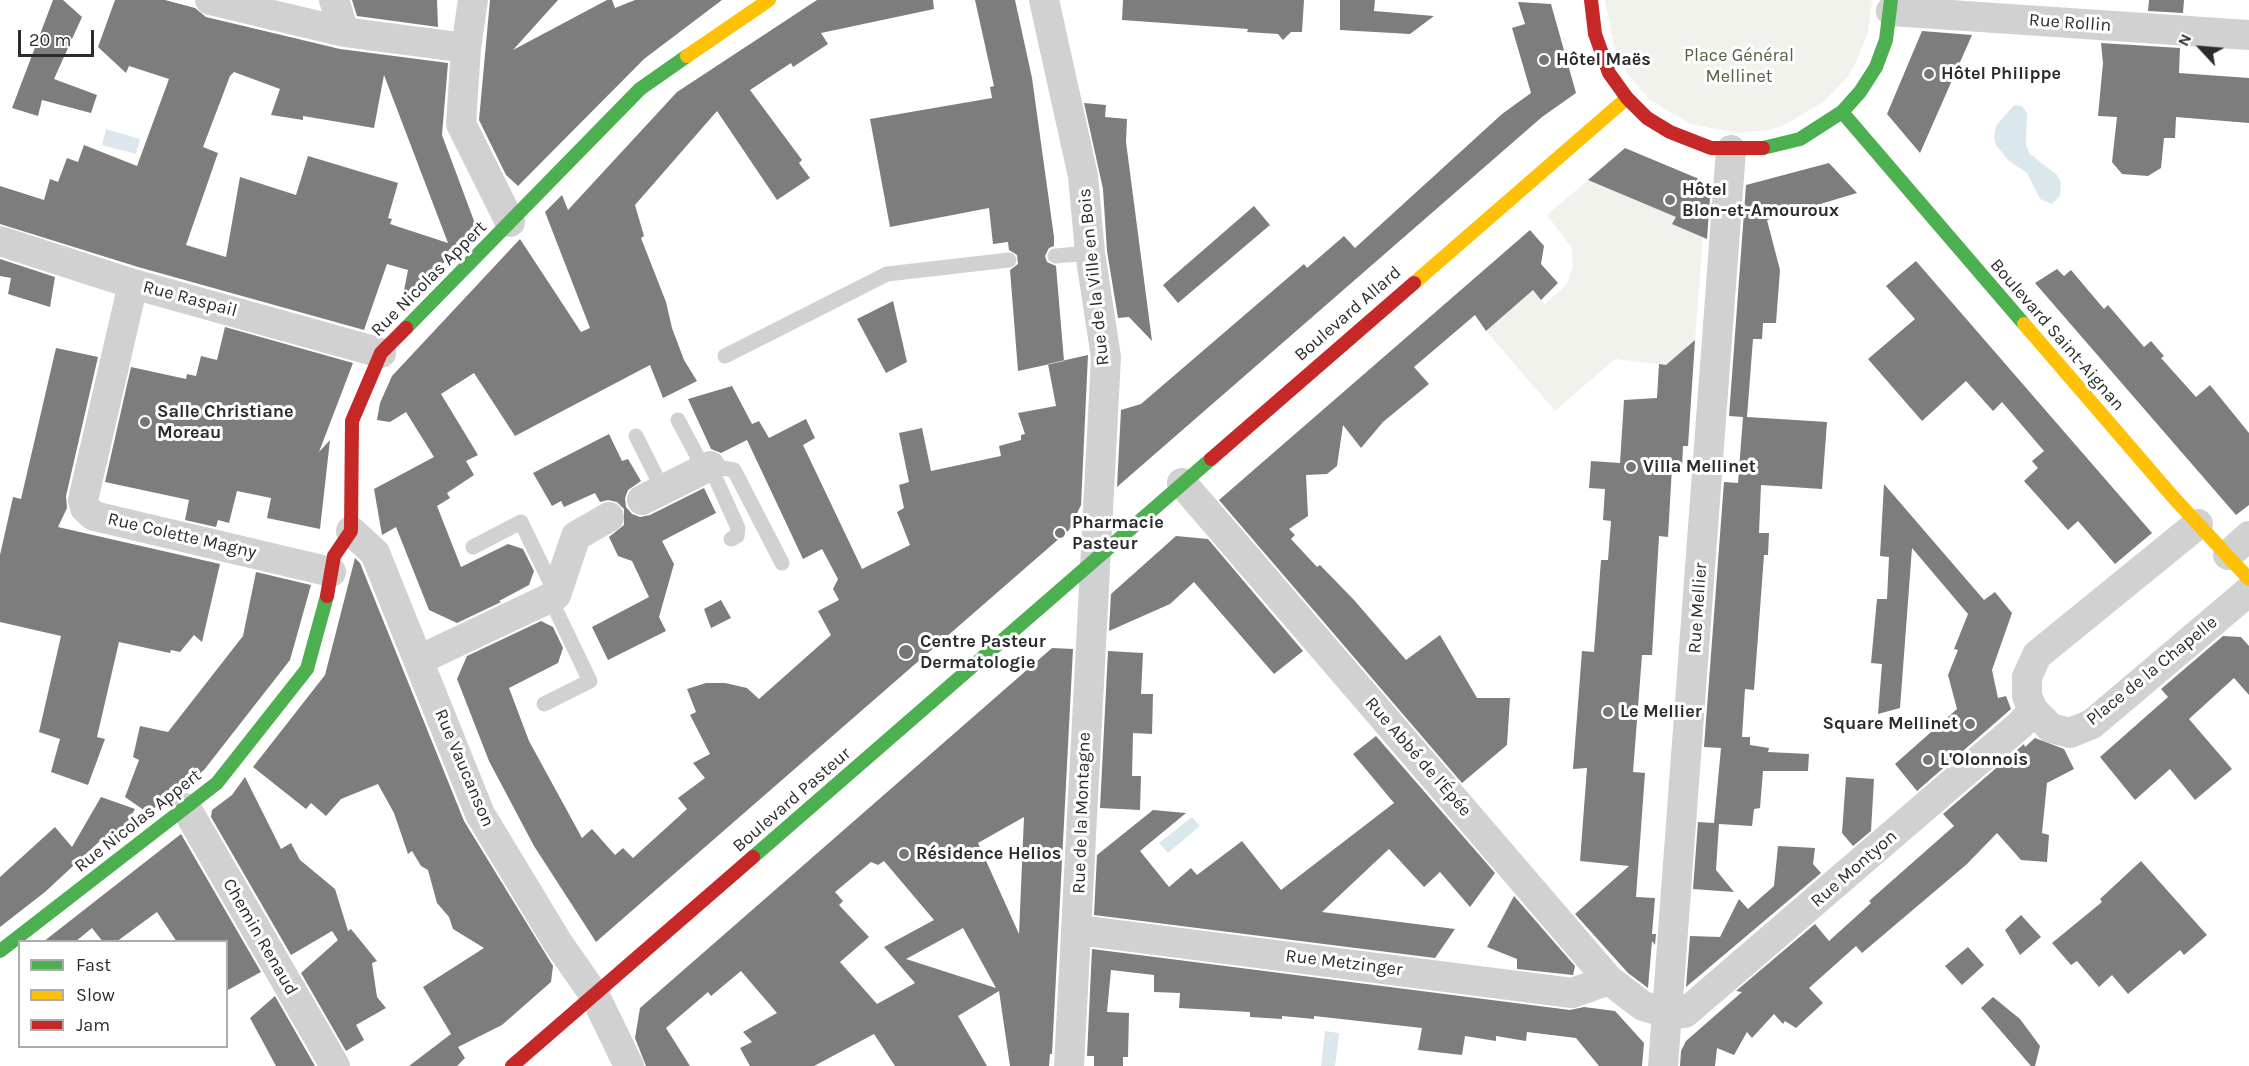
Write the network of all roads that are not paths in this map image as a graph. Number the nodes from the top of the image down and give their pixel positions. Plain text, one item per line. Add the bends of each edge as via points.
1 (210, 0) edge
2 (334, 0) edge
3 (473, 0) edge
4 (770, 0) edge
5 (1044, 0) edge
6 (1591, 0) edge
7 (1891, 5) edge
8 (344, 33) junction
9 (2249, 35) edge
10 (466, 48) junction
11 (1627, 98) junction
12 (1842, 111) junction
13 (1731, 150) junction
14 (510, 222) junction
15 (0, 242) edge
16 (1090, 253) junction
17 (1055, 256) dead end
18 (1010, 260) dead end
19 (132, 284) junction
20 (381, 352) junction
21 (725, 356) dead end
22 (678, 420) dead end
23 (636, 436) dead end
24 (707, 467) junction
25 (1182, 483) junction
26 (653, 495) joint
27 (609, 517) dead end
28 (2198, 524) junction
29 (351, 531) junction
30 (730, 539) dead end
31 (2238, 546) edge
32 (473, 547) dead end
33 (1094, 559) junction
34 (782, 562) dead end
35 (331, 572) junction
36 (2249, 579) edge
37 (2249, 591) edge
38 (553, 597) junction
39 (419, 660) junction
40 (544, 704) dead end
41 (2033, 710) junction
42 (186, 808) junction
43 (1077, 930) junction
44 (0, 951) edge
45 (1609, 980) junction
46 (595, 996) junction
47 (1668, 1013) junction
48 (335, 1066) edge
49 (512, 1066) edge
50 (628, 1066) edge
51 (1069, 1066) edge
52 (1664, 1066) edge

1 - 8 street
2 - 8 street
3 - 10 street
4 - 14 street, Rue Nicolas Appert via 640,89
5 - 16 street, Rue de la Ville en Bois via 1083,176
6 - 11 street via 1601,55
7 - 9 street, Rue Rollin
7 - 12 street via 1886,40 1876,67
8 - 10 street
10 - 14 street via 461,124
11 - 13 street via 1647,118 1670,132 1711,148
11 - 25 street, Boulevard Allard
12 - 13 street via 1800,139 1756,150
12 - 28 street, Boulevard Saint-Aignan
13 - 47 street, Rue Mellier
14 - 20 street, Rue Nicolas Appert
15 - 19 street, Rue Raspail
16 - 17 lane
16 - 33 street, Rue de la Ville en Bois via 1106,357
18 - 21 lane via 887,274
19 - 20 street, Rue Raspail
19 - 35 street, Rue Colette Magny via 83,500 85,508 94,516
20 - 29 street, Rue Nicolas Appert via 352,421
22 - 24 lane
23 - 26 lane
24 - 26 street
24 - 30 lane via 738,528 736,536
24 - 34 lane via 734,470
25 - 33 street, Boulevard Allard
25 - 45 street, Rue Abbé de l'Épée
27 - 38 street via 576,536
28 - 31 street, Boulevard Saint-Aignan
28 - 41 street via 2037,655 2027,677 2027,696
29 - 35 street, Rue Nicolas Appert via 334,556
29 - 39 street, Rue Vaucanson via 375,553
31 - 36 street, Boulevard Saint-Aignan
32 - 38 lane via 521,522
33 - 43 street, Rue de la Montagne
33 - 46 street, Boulevard Pasteur
35 - 42 street, Rue Nicolas Appert via 308,669 217,783
37 - 41 street, Place de la Chapelle via 2092,724 2070,733 2051,728
38 - 39 street
38 - 40 lane via 590,681
39 - 46 street, Rue Vaucanson via 480,814
41 - 47 street, Rue Montyon via 1685,1013
42 - 44 street, Rue Nicolas Appert
42 - 48 street, Chemin Renaud
43 - 45 street, Rue Metzinger via 1572,993
43 - 51 street, Rue de la Montagne
45 - 47 street, Rue Abbé de l'Épée via 1643,1006
46 - 49 street, Boulevard Pasteur
46 - 50 street, Rue Vaucanson
47 - 52 street, Rue Mellier

